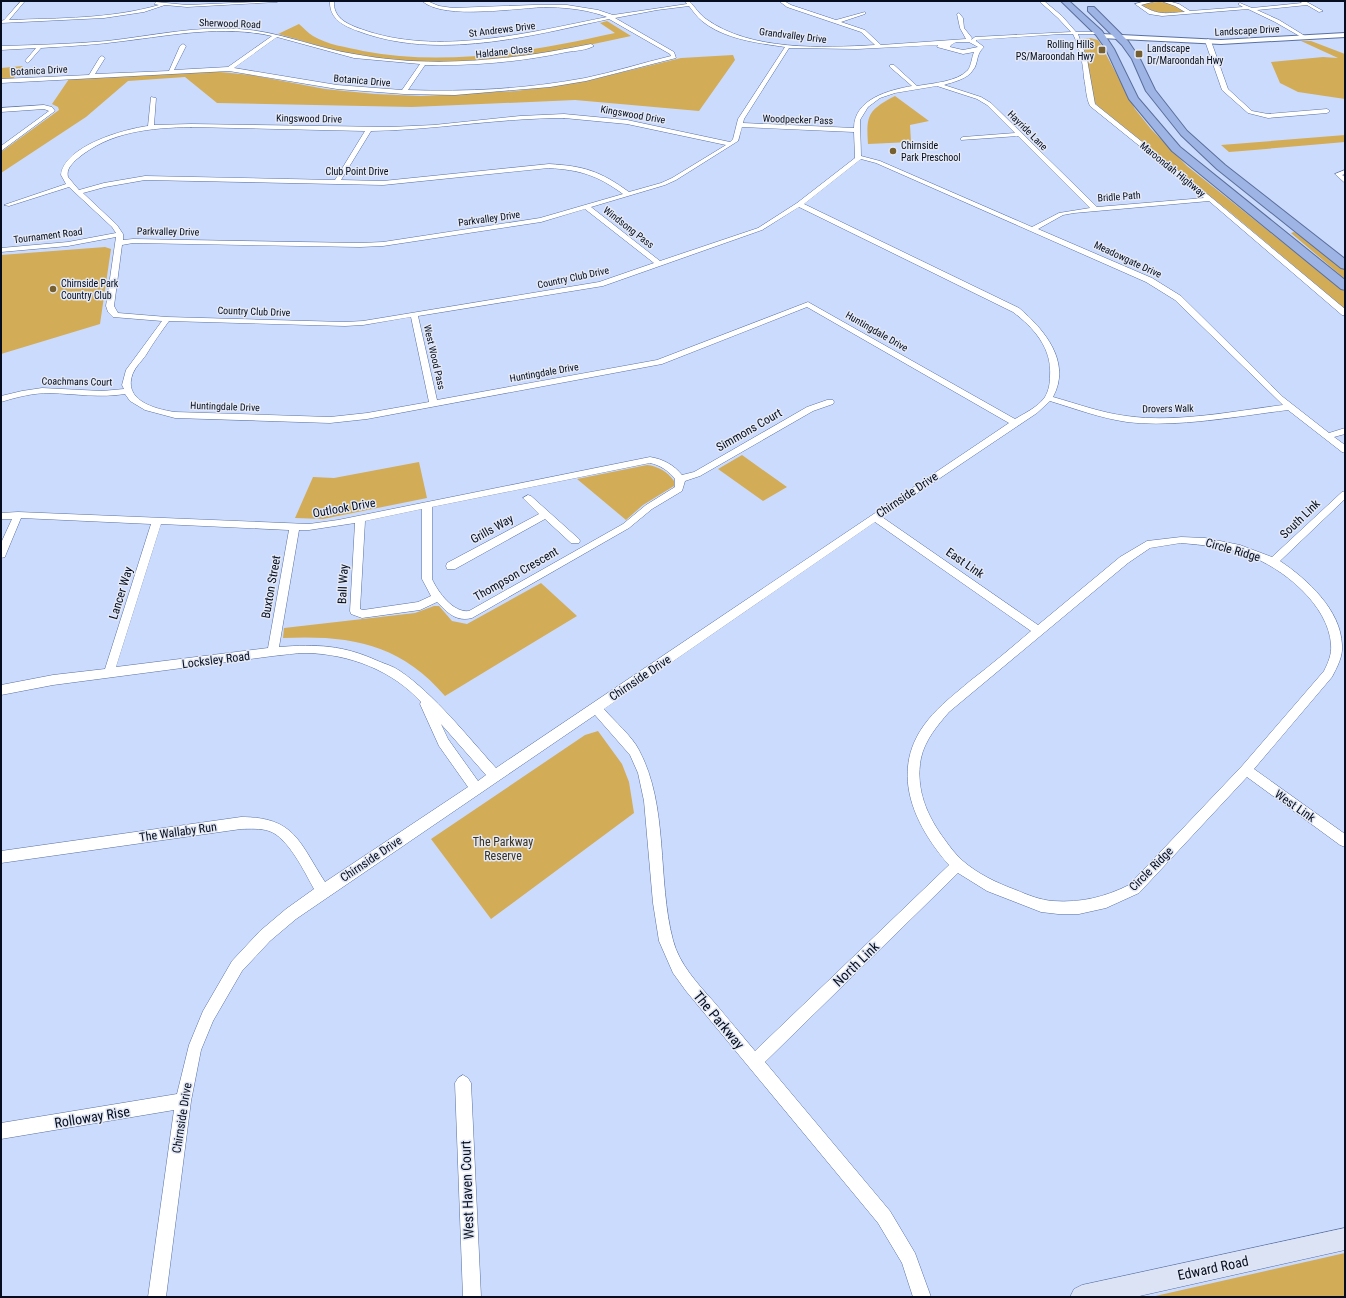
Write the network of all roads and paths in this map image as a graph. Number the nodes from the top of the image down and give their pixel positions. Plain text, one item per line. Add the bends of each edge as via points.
1 (23, 1) edge
2 (150, 1) edge
3 (277, 1) edge
4 (332, 1) edge
5 (424, 1) edge
6 (781, 1) edge
7 (1041, 1) edge
8 (1065, 1) edge
9 (1154, 1) edge
10 (1163, 1) edge
11 (1235, 1) edge
12 (1301, 1) edge
13 (206, 3) edge
14 (688, 3) edge
15 (1084, 4) dead end
16 (1308, 4) junction
17 (163, 5) junction
18 (1248, 8) junction
19 (1321, 11) dead end
20 (863, 13) dead end
21 (1190, 13) junction
22 (959, 14) dead end
23 (610, 18) junction
24 (3, 22) edge
25 (835, 22) junction
26 (1098, 32) junction
27 (1076, 35) junction
28 (1345, 35) edge
29 (276, 36) junction
30 (1303, 37) junction
31 (1121, 38) junction
32 (1151, 38) junction
33 (970, 41) junction
34 (950, 42) junction
35 (1208, 42) junction
36 (909, 44) junction
37 (40, 46) junction
38 (183, 46) dead end
39 (586, 46) dead end
40 (788, 46) junction
41 (880, 47) junction
42 (1, 48) edge
43 (950, 48) junction
44 (979, 48) junction
45 (963, 52) junction
46 (102, 58) dead end
47 (28, 61) dead end
48 (423, 64) junction
49 (972, 65) junction
50 (892, 66) dead end
51 (228, 69) junction
52 (171, 71) junction
53 (91, 76) junction
54 (1, 81) edge
55 (937, 84) junction
56 (915, 86) junction
57 (404, 92) junction
58 (153, 98) dead end
59 (1, 110) edge
60 (1327, 111) dead end
61 (739, 125) junction
62 (151, 127) junction
63 (369, 129) junction
64 (856, 130) junction
65 (1019, 134) junction
66 (964, 139) dead end
67 (731, 144) junction
68 (1, 149) edge
69 (859, 157) junction
70 (1345, 172) edge
71 (1345, 181) edge
72 (337, 182) junction
73 (70, 185) junction
74 (80, 192) junction
75 (627, 194) junction
76 (1210, 199) junction
77 (799, 204) junction
78 (7, 205) dead end
79 (586, 207) junction
80 (1094, 208) junction
81 (1298, 227) junction
82 (1033, 229) junction
83 (1274, 230) junction
84 (120, 234) junction
85 (119, 243) junction
86 (1, 250) edge
87 (658, 264) junction
88 (1345, 264) edge
89 (1345, 286) edge
90 (1345, 313) edge
91 (414, 315) junction
92 (167, 319) junction
93 (128, 391) junction
94 (1, 398) edge
95 (1049, 398) junction
96 (830, 402) dead end
97 (434, 404) junction
98 (1290, 407) junction
99 (1016, 423) junction
100 (1345, 431) edge
101 (1327, 436) junction
102 (1345, 450) edge
103 (680, 479) junction
104 (1345, 494) edge
105 (528, 498) dead end
106 (427, 506) junction
107 (546, 514) junction
108 (18, 515) junction
109 (1, 516) edge
110 (875, 517) junction
111 (360, 519) junction
112 (157, 521) junction
113 (295, 526) junction
114 (575, 541) dead end
115 (1, 554) edge
116 (1273, 562) junction
117 (451, 566) dead end
118 (438, 597) junction
119 (1040, 630) junction
120 (273, 652) junction
121 (110, 673) junction
122 (1, 690) edge
123 (421, 694) junction
124 (596, 708) junction
125 (1246, 770) junction
126 (494, 776) junction
127 (476, 788) junction
128 (1345, 841) edge
129 (1, 857) edge
130 (958, 865) junction
131 (323, 891) junction
132 (754, 1062) junction
133 (463, 1083) dead end
134 (183, 1101) junction
135 (1, 1131) edge
136 (1345, 1240) edge
137 (157, 1297) edge
138 (472, 1297) edge
139 (922, 1297) edge
140 (1082, 1297) edge

1 - 24 street
2 - 17 street
3 - 13 street
4 - 23 street, St Andrews Drive via 333,14 353,28 378,36 421,42 493,41
5 - 23 street, Botanica Drive via 439,8 458,10 577,6 594,9
6 - 25 street
7 - 27 street, Maroondah Highway
8 - 26 highway, Maroondah Highway
9 - 21 street via 1136,4 1151,13 1162,15
10 - 21 street via 1177,5
11 - 18 street
12 - 16 street
13 - 17 street
14 - 23 street, St Andrews Drive
14 - 40 street, Grandvalley Drive via 702,20 722,30
15 - 31 highway
16 - 18 street
16 - 19 street
17 - 24 street via 113,16
18 - 21 street
18 - 30 street
20 - 25 street
22 - 33 street via 962,18 962,28
23 - 57 street, Botanica Drive via 622,28 672,53 674,57 586,79 543,86 455,93
25 - 41 street via 866,33
26 - 27 street
26 - 27 street
26 - 31 street, Landscape Drive
26 - 83 highway, Maroondah Highway via 1110,50 1134,99 1164,136 1197,167
27 - 33 street
27 - 44 street via 1007,41
27 - 76 street, Maroondah Highway via 1081,47 1092,105
28 - 30 street, Landscape Drive
29 - 37 street, Sherwood Road via 240,30 208,30 107,42
29 - 48 street, Sherwood Road via 356,57
29 - 51 street
30 - 35 street, Landscape Drive
31 - 32 street, Landscape Drive
31 - 32 street, Landscape Drive
31 - 81 highway via 1136,60 1151,91 1184,133 1221,167
32 - 35 street, Landscape Drive
33 - 34 street, Grandvalley Drive
33 - 44 street
34 - 36 street, Grandvalley Drive
34 - 43 street
35 - 60 street via 1225,90 1255,116
36 - 41 street, Grandvalley Drive
36 - 43 street, Grandvalley Drive
37 - 42 street, Sherwood Road
37 - 47 street
38 - 52 street
39 - 48 street, Haldane Close via 559,53 498,61
40 - 41 street, Grandvalley Drive via 832,49
40 - 61 street
43 - 45 street, Grandvalley Drive
44 - 45 street
44 - 49 street
45 - 49 street
46 - 53 street
48 - 57 street
49 - 55 street via 970,71 960,77
50 - 56 street
51 - 52 street, Botanica Drive
51 - 57 street, Botanica Drive via 337,87
52 - 53 street, Botanica Drive
53 - 54 street, Botanica Drive
55 - 56 street
55 - 65 street, Hayride Lane via 984,101
56 - 64 street via 886,94 867,105 859,115
58 - 62 street
59 - 68 street via 44,107 52,109 47,116
61 - 64 street, Woodpecker Pass
61 - 67 street via 736,140
62 - 63 street, Kingswood Drive
62 - 73 street, Kingswood Drive via 109,137 81,153 66,167 65,179
63 - 67 street, Kingswood Drive via 403,129 531,116 578,116 633,122
63 - 72 street
64 - 69 street
65 - 66 street
65 - 80 street, Hayride Lane
67 - 75 street, Parkvalley Drive via 674,179
69 - 77 street, Country Club Drive
69 - 82 street, Meadowgate Drive via 878,162
70 - 71 street via 1338,174
72 - 74 street, Club Point Drive via 145,178
72 - 75 street, Club Point Drive via 383,182 549,166 591,171 608,179
73 - 74 street
73 - 78 street
74 - 84 street
75 - 79 street, Parkvalley Drive
76 - 80 street, Bridle Path
76 - 90 street, Maroondah Highway
77 - 87 street, Country Club Drive via 760,229
77 - 95 street via 1016,310 1033,324 1053,354 1056,370
79 - 85 street, Parkvalley Drive via 529,222 371,245 133,241
79 - 87 street, Windsong Pass
80 - 82 street, Bridle Path via 1060,214
81 - 83 highway
81 - 88 highway
82 - 98 street, Meadowgate Drive via 1164,288 1189,308
83 - 89 highway, Maroondah Highway
84 - 85 street
84 - 86 street, Tournament Road via 68,244
85 - 92 street, Country Club Drive via 110,306 113,314
87 - 91 street, Country Club Drive via 600,284
91 - 92 street, Country Club Drive via 345,324
91 - 97 street, West Wood Pass
92 - 93 street via 128,374
93 - 94 street, Coachmans Court via 108,394 36,391
93 - 97 street, Huntingdale Drive via 141,406 174,415 347,419
95 - 98 street, Drovers Walk via 1099,414 1160,421
95 - 99 street, Chirnside Drive
96 - 103 street, Simmons Court via 810,409 698,474
97 - 99 street, Huntingdale Drive via 659,362 808,304
98 - 101 street, Meadowgate Drive
99 - 110 street, Chirnside Drive
100 - 101 street
101 - 102 street, Meadowgate Drive
103 - 106 street, Outlook Drive via 661,463 650,460
103 - 118 street, Thompson Crescent via 679,489 648,507 626,526 472,614 456,614
104 - 116 street, South Link
105 - 107 street
106 - 111 street, Outlook Drive
106 - 118 street, Thompson Crescent via 426,572 429,584
107 - 114 street
107 - 117 street, Grills Way
108 - 109 street, Outlook Drive
108 - 112 street, Outlook Drive
108 - 115 street
110 - 119 street, East Link
110 - 124 street, Chirnside Drive
111 - 113 street, Outlook Drive via 326,526
111 - 118 street, Ball Way via 355,611 362,614 420,606
112 - 113 street, Outlook Drive
112 - 121 street, Lancer Way
113 - 120 street, Buxton Street
116 - 119 street, Circle Ridge via 1216,543 1181,540 1147,545 1124,560
116 - 125 street, Circle Ridge via 1309,591 1322,607 1334,631 1337,643 1336,659 1328,674
119 - 130 street, Circle Ridge via 932,722 917,750 913,767 913,786 917,807 928,829
120 - 121 street, Locksley Road
120 - 123 street, Locksley Road via 305,649 354,655 394,673
121 - 122 street, Locksley Road
123 - 126 street, Locksley Road
123 - 127 street, Locksley Road via 443,742
124 - 126 street, Chirnside Drive
124 - 132 street, The Parkway via 634,752 644,773 650,801 660,903 671,955 691,986
125 - 128 street, West Link
125 - 130 street, Circle Ridge via 1134,889 1110,901 1087,907 1057,908 1028,902 998,890
126 - 127 street, Chirnside Drive
127 - 131 street, Chirnside Drive
129 - 131 street, The Wallaby Run via 260,822 276,827 289,839
130 - 132 street, North Link
131 - 134 street, Chirnside Drive via 265,936 237,966 208,1016 194,1050
132 - 139 street, The Parkway via 884,1217 909,1259
133 - 138 street, West Haven Court
134 - 135 street, Rolloway Rise
134 - 137 street, Chirnside Drive
136 - 140 main road, Edward Road

